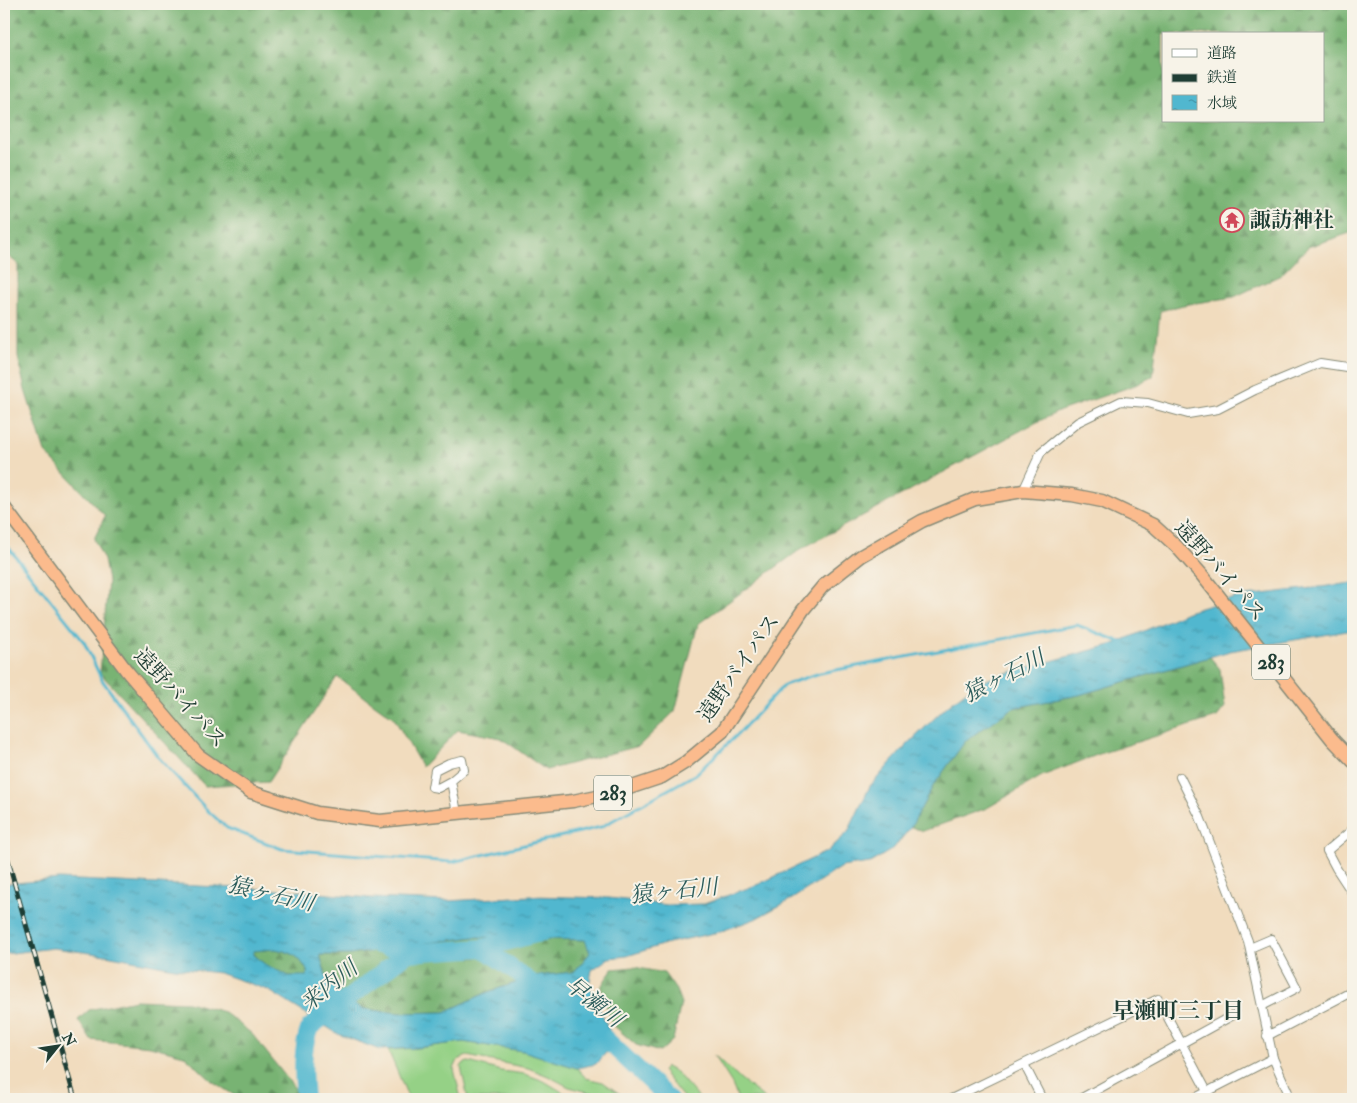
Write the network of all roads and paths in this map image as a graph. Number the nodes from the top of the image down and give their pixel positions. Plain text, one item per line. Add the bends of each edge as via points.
1 (1353, 368) edge
2 (1023, 491) junction
3 (4, 507) edge
4 (1332, 739) junction
5 (1353, 761) edge
6 (1353, 770) edge
7 (1180, 776) dead end
8 (452, 781) junction
9 (457, 813) junction
10 (1353, 829) edge
11 (1353, 894) edge
12 (1250, 948) junction
13 (1353, 992) edge
14 (1262, 1006) junction
15 (1234, 1014) dead end
16 (1267, 1036) junction
17 (1182, 1044) junction
18 (1273, 1058) junction
19 (1024, 1064) junction
20 (1209, 1096) edge
21 (960, 1097) edge
22 (951, 1099) edge
23 (1042, 1099) edge
24 (1080, 1099) edge
25 (1193, 1099) edge
26 (1291, 1099) edge

1 - 2 street via 1320,363 1254,390 1218,409 1188,414 1148,403 1121,401 1078,422 1040,452
2 - 4 highway, 遠野バイパス / 283 via 1102,501 1153,525 1177,547 1209,585
2 - 9 highway, 遠野バイパス / 283 via 975,499 922,521 861,556 823,586 803,610 722,732 686,762 662,776 617,792 573,801
3 - 9 highway, 遠野バイパス / 283 via 126,670 198,755 251,792 317,813 380,821
4 - 5 highway, 遠野バイパス / 283
4 - 6 highway, 遠野バイパス / 283
7 - 12 street via 1200,817
8 - 8 street via 438,788 432,787 435,770 462,760 464,770
8 - 9 street
10 - 11 street via 1328,851
12 - 14 street
12 - 14 street via 1271,939 1297,988
13 - 16 street
14 - 16 street
15 - 17 street
16 - 18 street
17 - 19 street via 1158,999
17 - 20 street
17 - 24 street
18 - 20 street
18 - 26 street
19 - 21 street
19 - 23 street
20 - 25 street
21 - 22 street

